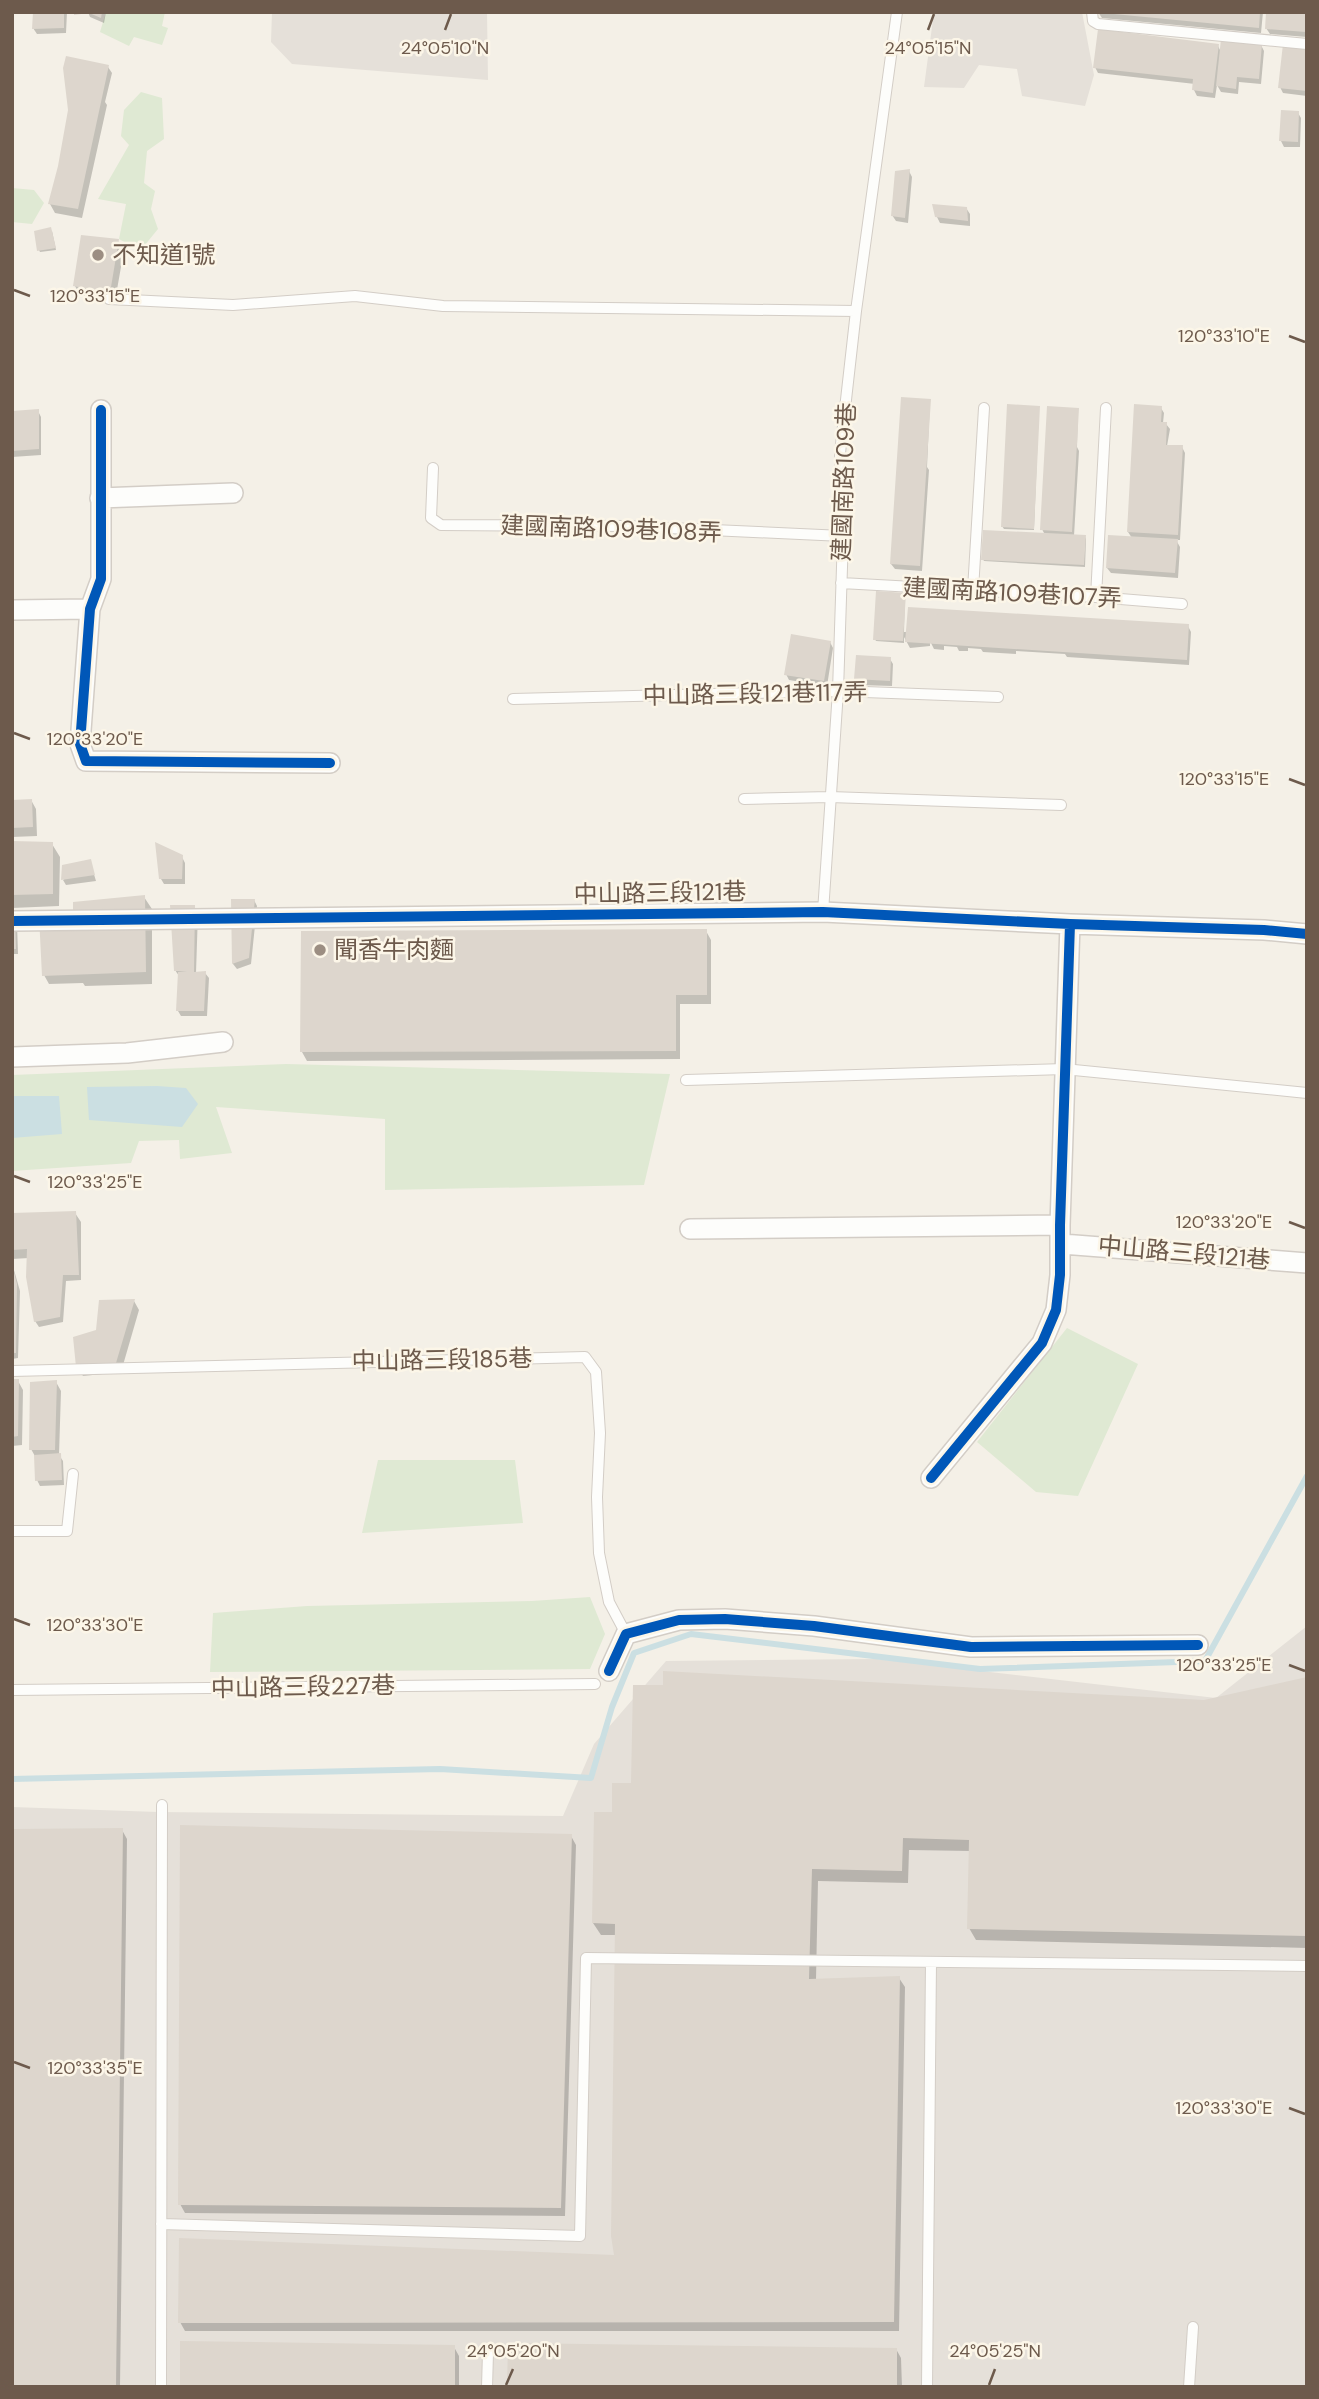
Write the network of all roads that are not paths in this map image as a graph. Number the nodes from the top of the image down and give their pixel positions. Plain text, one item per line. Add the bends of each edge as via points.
1 (897, 12) edge
2 (1092, 12) edge
3 (1307, 44) edge
4 (109, 299) dead end
5 (856, 311) junction
6 (984, 408) dead end
7 (1106, 408) dead end
8 (101, 410) dead end
9 (433, 468) dead end
10 (233, 493) dead end
11 (100, 498) junction
12 (843, 536) junction
13 (841, 583) junction
14 (972, 590) junction
15 (1096, 597) junction
16 (1182, 604) dead end
17 (90, 609) junction
18 (12, 610) edge
19 (838, 691) junction
20 (998, 697) dead end
21 (513, 699) dead end
22 (330, 763) dead end
23 (831, 797) junction
24 (744, 799) dead end
25 (1061, 805) dead end
26 (823, 912) junction
27 (12, 921) edge
28 (1070, 924) junction
29 (1307, 934) edge
30 (223, 1042) dead end
31 (12, 1057) edge
32 (1064, 1069) junction
33 (686, 1080) dead end
34 (1307, 1093) edge
35 (690, 1229) dead end
36 (1061, 1234) junction
37 (1307, 1263) edge
38 (12, 1371) edge
39 (73, 1474) dead end
40 (931, 1478) dead end
41 (12, 1531) edge
42 (626, 1634) junction
43 (1198, 1645) dead end
44 (602, 1678) joint
45 (12, 1690) edge
46 (162, 1805) dead end
47 (931, 1962) junction
48 (1307, 1966) edge
49 (161, 2224) junction
50 (1193, 2327) dead end
51 (488, 2353) dead end
52 (160, 2387) edge
53 (487, 2387) edge
54 (927, 2387) edge
55 (1189, 2387) edge

1 - 5 lane, 建國南路109巷
2 - 3 lane via 1098,24
4 - 5 lane via 233,305 355,296 443,306
5 - 12 lane, 建國南路109巷 via 840,453
6 - 14 lane
7 - 15 lane
8 - 11 street
9 - 12 lane, 建國南路109巷108弄 via 431,518 441,525 625,526
10 - 11 street
11 - 17 street via 101,579
12 - 13 lane, 建國南路109巷
13 - 14 lane, 建國南路109巷107弄
13 - 19 lane, 建國南路109巷
14 - 15 lane, 建國南路109巷107弄
15 - 16 lane, 建國南路109巷107弄
17 - 18 street
17 - 22 street via 80,744 86,761
19 - 20 lane, 中山路三段121巷117弄
19 - 21 lane, 中山路三段121巷117弄
19 - 23 lane, 建國南路109巷
23 - 24 lane
23 - 25 lane
23 - 26 lane, 建國南路109巷
26 - 27 street, 中山路三段121巷
26 - 28 street, 中山路三段121巷
28 - 29 street, 中山路三段121巷
28 - 32 street
30 - 31 street via 127,1053
32 - 33 lane
32 - 34 lane
32 - 36 street
35 - 36 street, 中山路三段121巷
36 - 37 street, 中山路三段121巷
36 - 40 street via 1056,1310 1042,1343
38 - 42 lane, 中山路三段185巷 via 585,1357 596,1372 599,1553 609,1602
39 - 41 lane via 67,1531
42 - 43 street via 679,1619 724,1619 971,1647
42 - 44 street
44 - 45 lane, 中山路三段227巷
46 - 49 lane
47 - 48 lane
47 - 49 lane via 586,1958 580,2236
47 - 54 lane
49 - 52 lane
50 - 55 lane
51 - 53 lane

